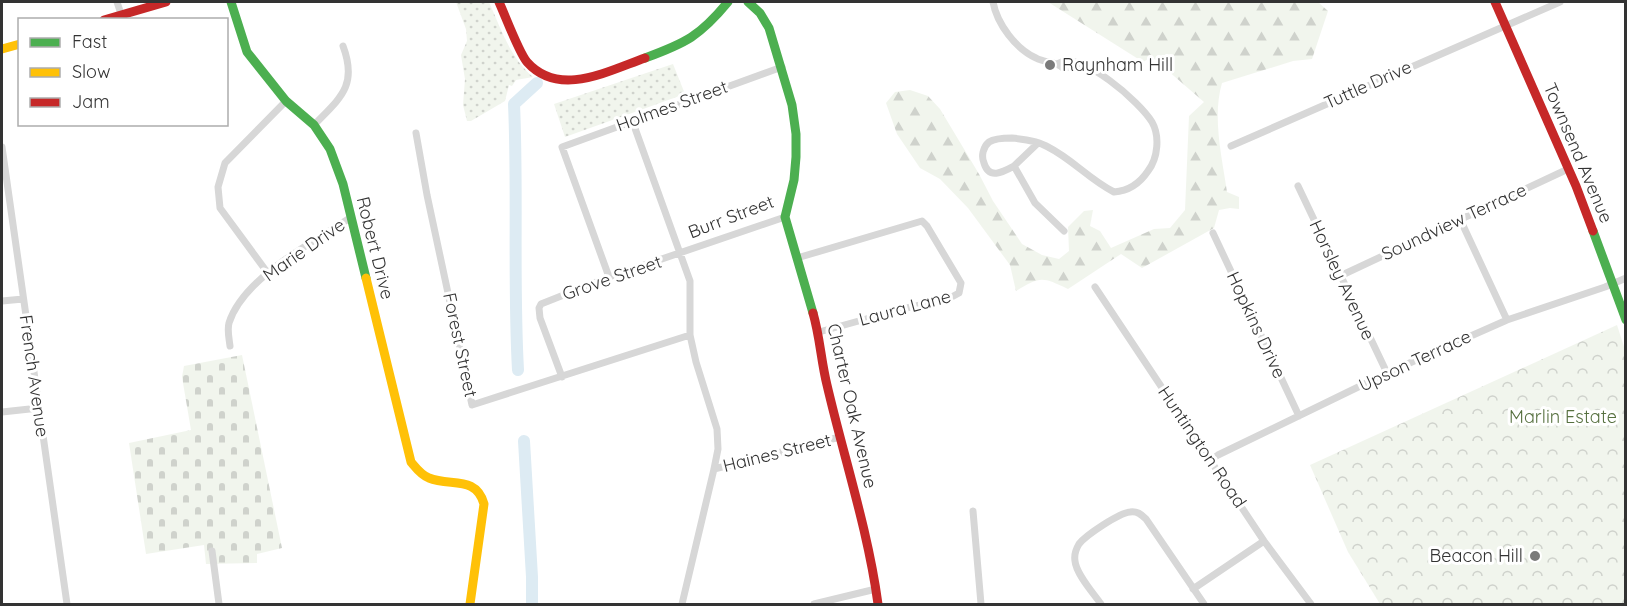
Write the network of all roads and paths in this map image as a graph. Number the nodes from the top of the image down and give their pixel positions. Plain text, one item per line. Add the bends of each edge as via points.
1 (117, 2) edge
2 (165, 2) edge
3 (231, 2) edge
4 (499, 2) edge
5 (728, 2) edge
6 (748, 2) edge
7 (993, 2) edge
8 (1495, 2) edge
9 (1560, 2) edge
10 (121, 14) junction
11 (110, 18) edge
12 (1505, 25) junction
13 (18, 45) edge
14 (343, 46) dead end
15 (2, 50) edge
16 (782, 67) junction
17 (286, 101) junction
18 (632, 120) junction
19 (314, 125) junction
20 (416, 133) dead end
21 (1037, 144) junction
22 (1232, 146) dead end
23 (2, 147) edge
24 (1014, 166) junction
25 (1568, 169) junction
26 (1298, 186) dead end
27 (5, 195) edge
28 (785, 217) junction
29 (350, 218) junction
30 (1460, 219) junction
31 (1064, 231) dead end
32 (1213, 233) dead end
33 (679, 254) junction
34 (797, 258) junction
35 (267, 272) junction
36 (1340, 276) junction
37 (609, 277) junction
38 (1626, 278) edge
39 (1613, 284) junction
40 (1095, 287) dead end
41 (23, 299) junction
42 (2, 301) edge
43 (1507, 320) junction
44 (1626, 320) edge
45 (819, 332) junction
46 (690, 335) junction
47 (230, 346) dead end
48 (1387, 374) junction
49 (562, 377) junction
50 (39, 408) junction
51 (2, 412) edge
52 (1299, 417) junction
53 (840, 437) junction
54 (1211, 460) junction
55 (714, 469) junction
56 (973, 511) dead end
57 (1264, 541) junction
58 (212, 551) dead end
59 (876, 589) junction
60 (1193, 589) junction
61 (67, 604) edge
62 (219, 604) edge
63 (470, 604) edge
64 (682, 604) edge
65 (814, 604) edge
66 (878, 604) edge
67 (981, 604) edge
68 (1101, 604) edge
69 (1204, 604) edge
70 (1311, 604) edge

1 - 10 street
2 - 10 street
3 - 17 street, Robert Drive via 247,52
4 - 5 street via 526,61 545,75 572,81 691,39 711,24
6 - 16 street, Burr Street via 766,21
7 - 21 street via 1004,28 1017,43 1035,58 1076,62 1100,73 1144,112 1157,139 1150,168 1135,184 1114,192 1047,145
8 - 12 street, Townsend Avenue
9 - 12 street, Tuttle Drive
10 - 11 street
12 - 22 street, Tuttle Drive
12 - 25 street, Townsend Avenue
13 - 15 street
14 - 19 street via 349,80 342,96
16 - 18 street, Holmes Street
16 - 28 street, Burr Street via 796,134 794,180
17 - 19 street, Robert Drive
17 - 35 street via 225,163 218,187 220,208
18 - 33 street
18 - 37 street, Holmes Street via 562,147
19 - 29 street, Robert Drive via 330,149
20 - 49 street, Forest Street via 472,405
21 - 24 street
21 - 24 street via 1002,138 986,146 982,157 991,173
23 - 27 street, French Avenue
24 - 31 street via 1035,203
25 - 30 street, Soundview Terrace
25 - 39 street, Townsend Avenue
26 - 36 street, Horsley Avenue
27 - 41 street, French Avenue
28 - 33 street, Burr Street
28 - 34 street, Charter Oak Avenue
29 - 35 street, Marie Drive
29 - 63 street, Robert Drive via 411,462 428,478 476,488 483,496
30 - 36 street, Soundview Terrace
30 - 43 street
32 - 52 street, Hopkins Drive
33 - 37 street, Grove Street
33 - 46 street, Burr Street via 691,287
34 - 45 street, Charter Oak Avenue
34 - 45 street, Laura Lane via 922,221 961,283 959,293 948,299
35 - 47 street, Marie Drive via 239,304 230,323
36 - 48 street, Horsley Avenue
37 - 49 street, Grove Street via 544,302 539,308
38 - 39 street, Upson Terrace
39 - 43 street, Upson Terrace
39 - 44 street, Townsend Avenue
40 - 54 street, Huntington Road
41 - 42 street
41 - 50 street, French Avenue
43 - 48 street, Upson Terrace
45 - 53 street, Charter Oak Avenue
46 - 49 street, Forest Street
46 - 55 street, Burr Street via 716,422
48 - 52 street, Upson Terrace
50 - 51 street
50 - 61 street, French Avenue
52 - 54 street, Upson Terrace
53 - 55 street, Haines Street
53 - 59 street, Charter Oak Avenue
54 - 57 street, Huntington Road
55 - 64 street, Burr Street
56 - 67 street
57 - 60 street
57 - 70 street, Huntington Road
58 - 62 street
59 - 65 street
59 - 66 street, Charter Oak Avenue
60 - 68 street via 1146,519 1131,512 1118,516 1082,541 1076,550 1077,568
60 - 69 street

